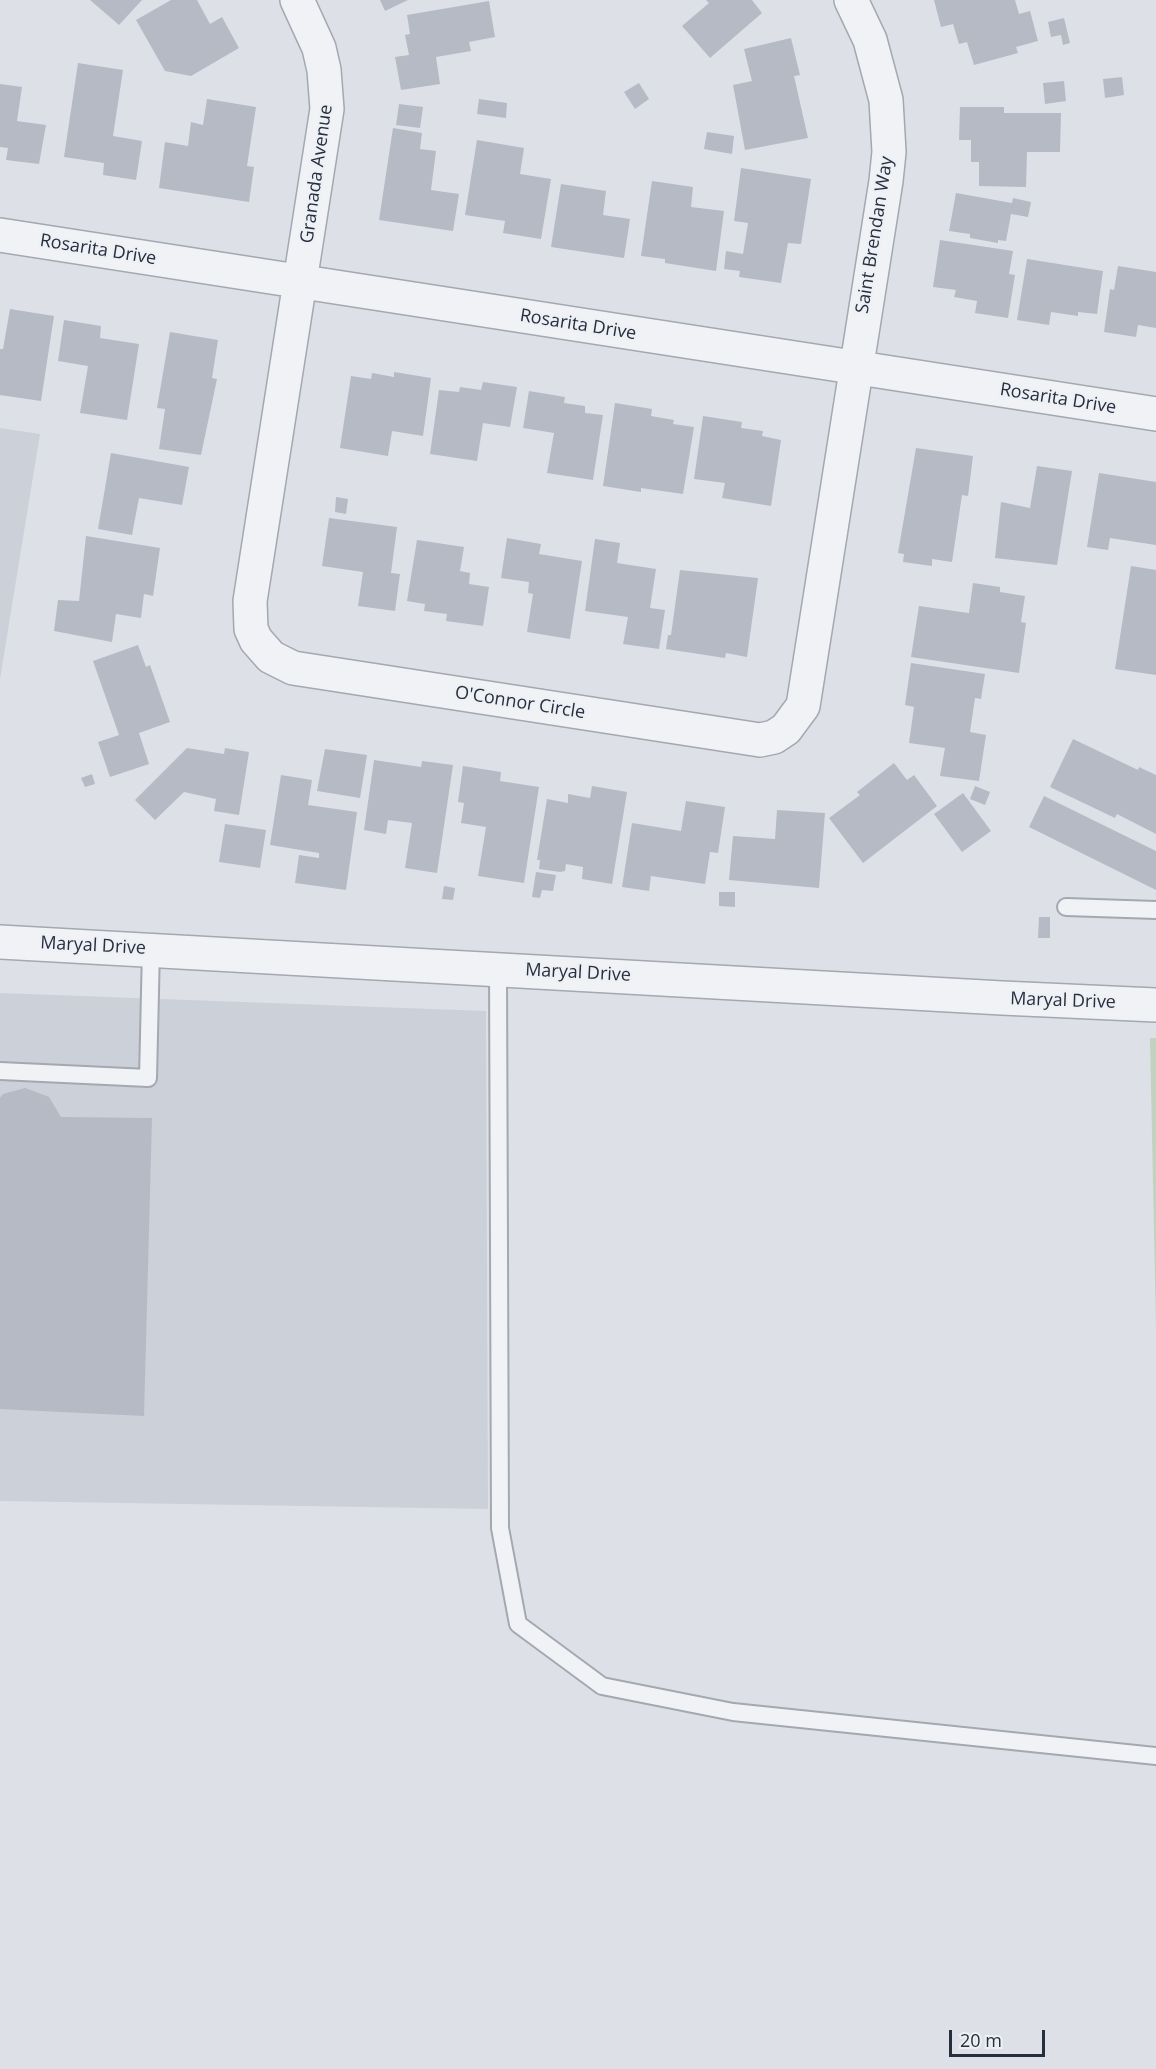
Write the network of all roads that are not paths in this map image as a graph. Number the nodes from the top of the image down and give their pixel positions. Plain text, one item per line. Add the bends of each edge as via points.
1 (297, 0) edge
2 (851, 0) edge
3 (0, 235) edge
4 (301, 282) junction
5 (854, 368) junction
6 (1156, 414) edge
7 (1066, 907) dead end
8 (1156, 910) edge
9 (0, 942) edge
10 (151, 949) junction
11 (498, 968) junction
12 (1156, 1005) edge
13 (0, 1071) edge
14 (1156, 1756) edge

1 - 4 street, Granada Avenue via 319,48 327,109
2 - 5 street, Saint Brendan Way via 870,40 886,100 889,152
3 - 4 street, Rosarita Drive
4 - 5 street, Rosarita Drive
4 - 5 street, O'Connor Circle via 250,601 250,629 263,649 281,663 363,679 760,740 786,729 803,706
5 - 6 street, Rosarita Drive
7 - 8 lane
9 - 10 street, Maryal Drive
10 - 11 street, Maryal Drive
10 - 13 lane via 148,1078
11 - 12 street, Maryal Drive
11 - 14 lane via 500,1528 518,1624 602,1686 733,1712

